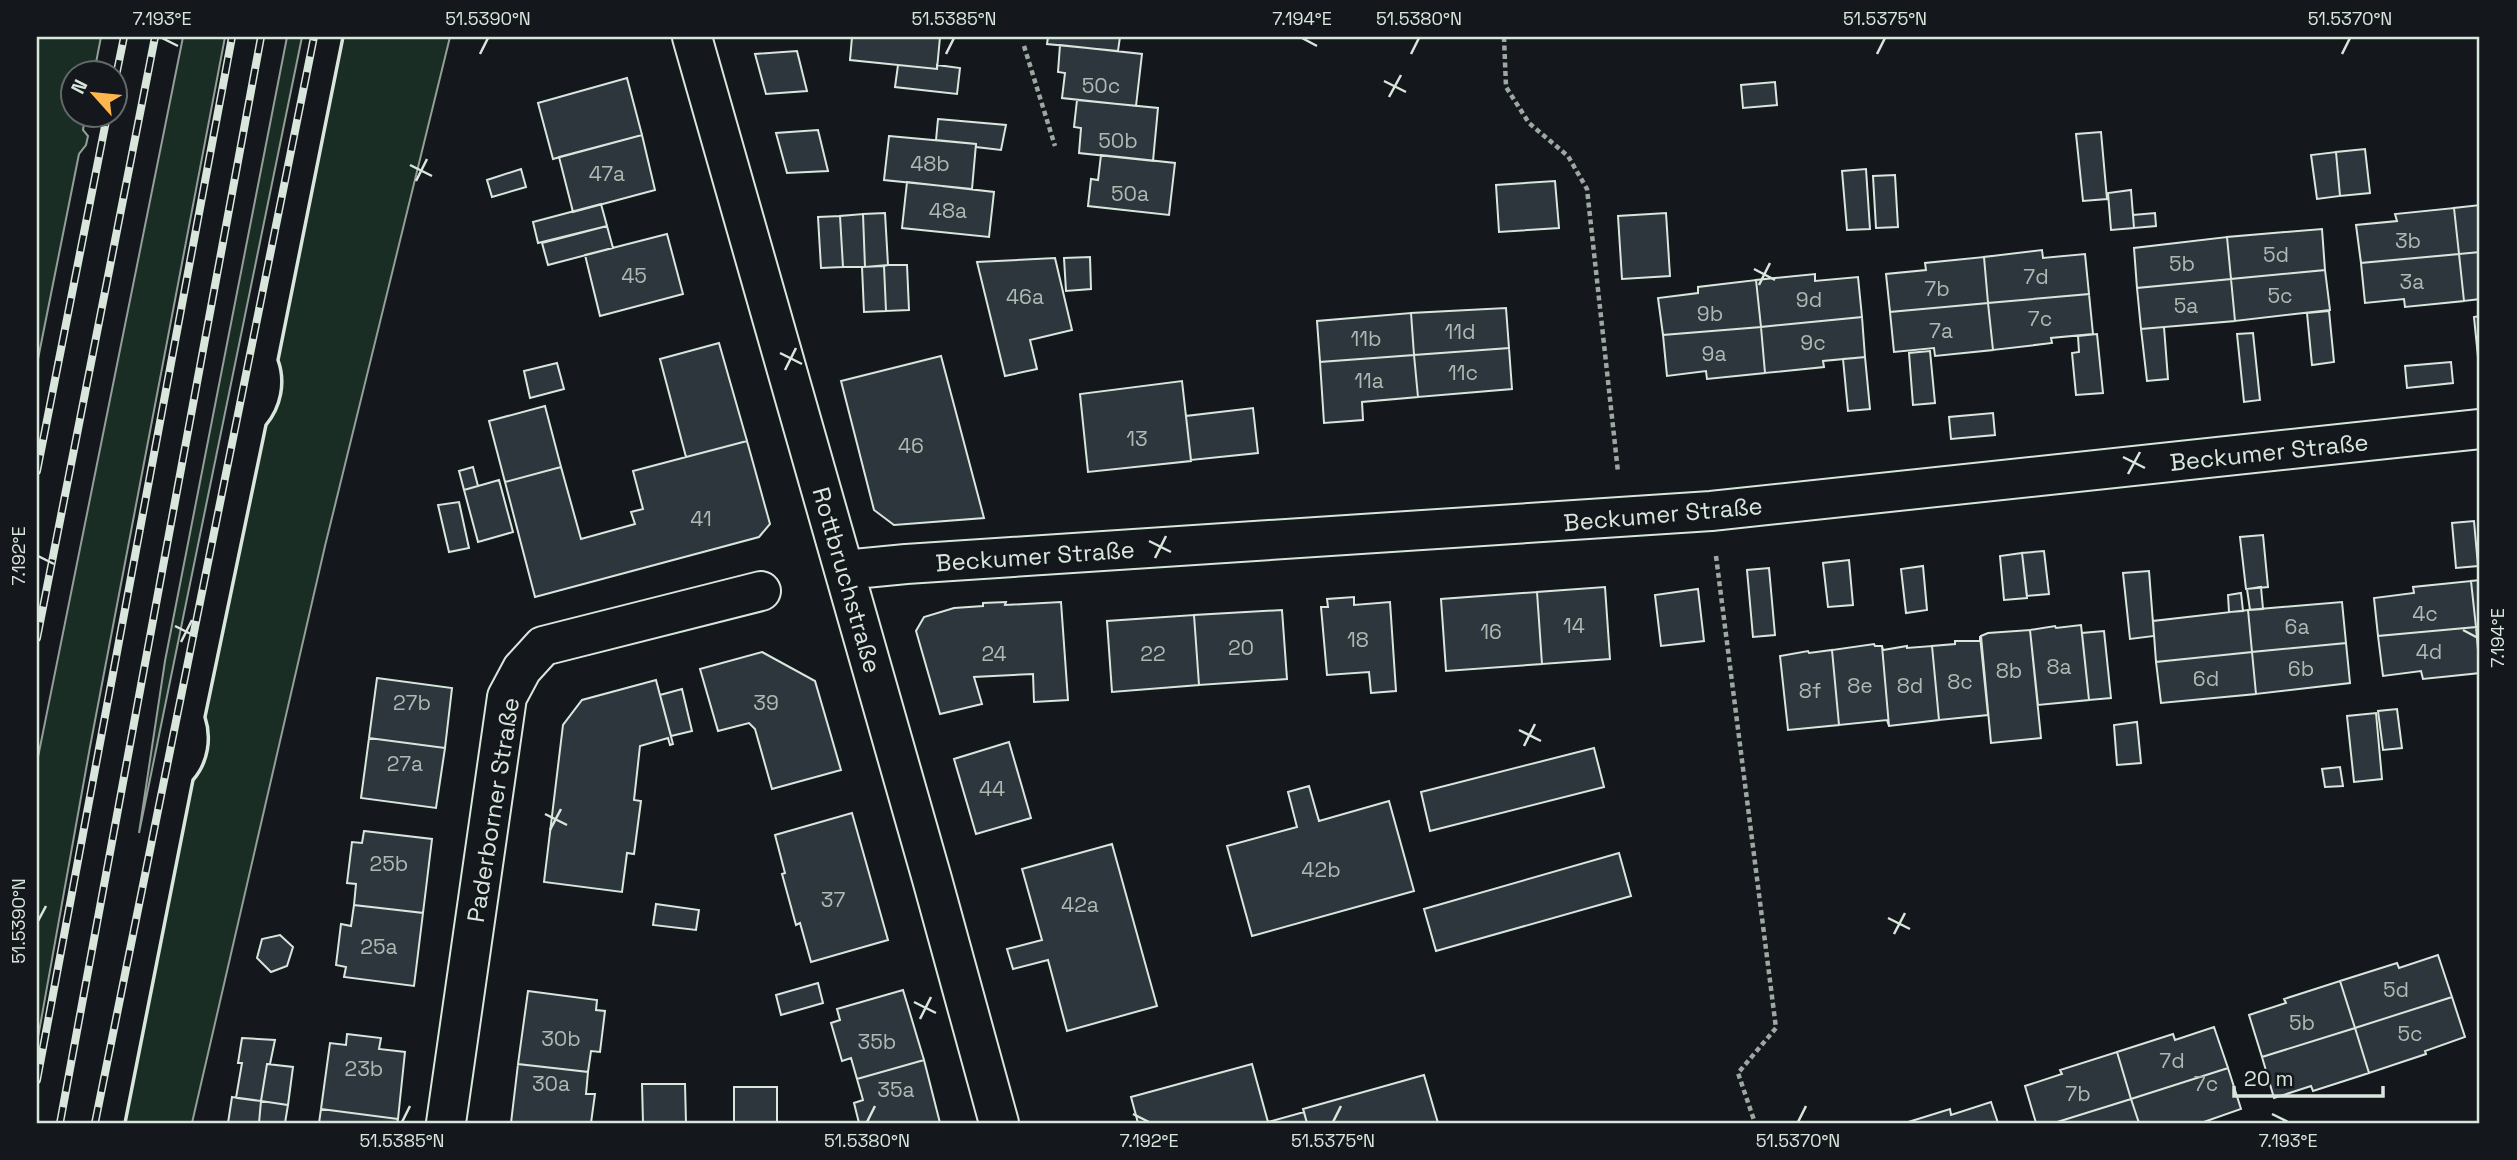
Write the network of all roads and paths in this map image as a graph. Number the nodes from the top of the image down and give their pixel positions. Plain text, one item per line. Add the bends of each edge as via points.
1 (692, 37) edge
2 (1504, 37) edge
3 (1024, 46) dead end
4 (1055, 146) dead end
5 (2480, 429) edge
6 (1622, 518) junction
7 (844, 570) junction
8 (1720, 585) dead end
9 (761, 591) dead end
10 (446, 1123) edge
11 (999, 1123) edge
12 (1755, 1123) edge

1 - 7 street, Rottbruchstraße
2 - 6 path via 1506,87 1529,123 1568,156 1587,189
3 - 4 path
5 - 6 street, Beckumer Straße
6 - 7 street, Beckumer Straße
7 - 11 street, Rottbruchstraße
8 - 12 path via 1776,1028 1738,1073
9 - 10 street, Paderborner Straße via 543,646 522,669 507,697

